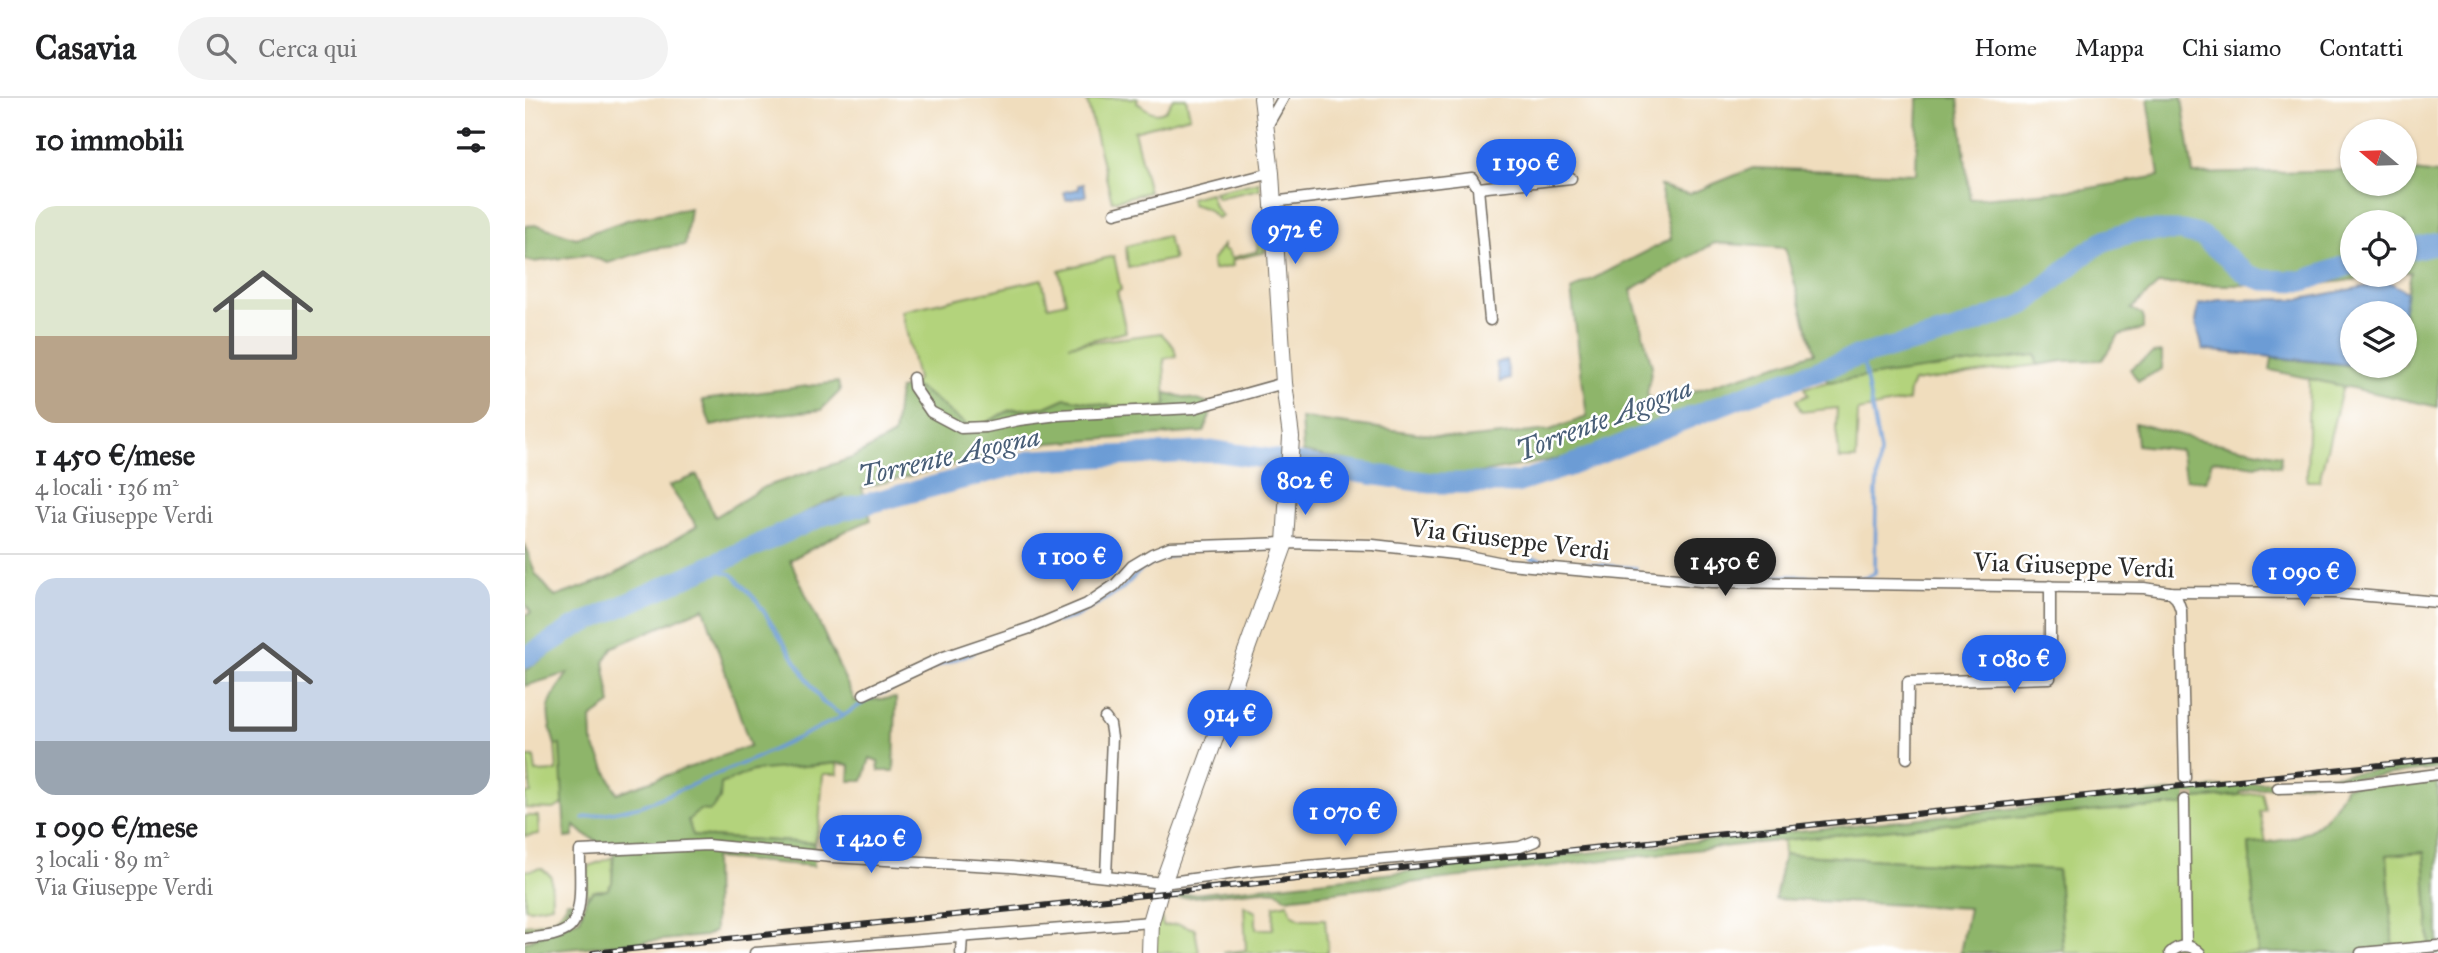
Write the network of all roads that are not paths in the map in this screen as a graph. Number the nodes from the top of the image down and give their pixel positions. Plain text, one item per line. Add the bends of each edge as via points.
1 (1262, 98) edge
2 (1283, 98) edge
3 (1266, 129) junction
4 (1271, 173) junction
5 (1571, 178) dead end
6 (1478, 188) junction
7 (1272, 202) junction
8 (1115, 213) dead end
9 (1490, 320) dead end
10 (913, 378) dead end
11 (1284, 383) junction
12 (1285, 543) junction
13 (2050, 586) junction
14 (2170, 592) junction
15 (2438, 602) edge
16 (864, 694) dead end
17 (1105, 719) dead end
18 (1907, 758) dead end
19 (2438, 774) edge
20 (2185, 778) tunnel mouth
21 (2278, 788) dead end
22 (2184, 802) tunnel mouth
23 (1535, 841) dead end
24 (1106, 876) junction
25 (1163, 883) junction
26 (1151, 922) junction
27 (962, 936) junction
28 (525, 939) edge
29 (2186, 946) junction
30 (2438, 946) edge
31 (755, 953) edge
32 (961, 953) edge
33 (1150, 953) edge
34 (2170, 953) edge
35 (2200, 953) edge
36 (2361, 953) edge

1 - 3 street
2 - 3 street
3 - 4 street
4 - 7 street
4 - 8 street
5 - 6 street
6 - 7 street via 1472,178 1455,179
6 - 9 street
7 - 11 street
10 - 11 street via 931,412 961,428 1058,415 1194,408
11 - 12 street via 1291,437
12 - 13 street, Via Giuseppe Verdi via 1398,548 1508,564 1711,582
12 - 16 street, Via Giuseppe Verdi via 1170,547 1132,566 1115,585 1087,604 941,658
12 - 25 street
13 - 14 street, Via Giuseppe Verdi
13 - 18 street via 2050,678 1908,681
14 - 15 street, Via Giuseppe Verdi via 2335,593
14 - 20 street via 2181,610
17 - 24 street via 1112,738
19 - 21 street via 2346,786
22 - 29 street
23 - 25 street via 1520,847
24 - 25 street
24 - 28 street via 707,845 580,851 576,919 562,931
25 - 26 street
26 - 27 street
26 - 33 street
27 - 31 street
27 - 32 street
29 - 34 street
29 - 35 street
30 - 36 street

